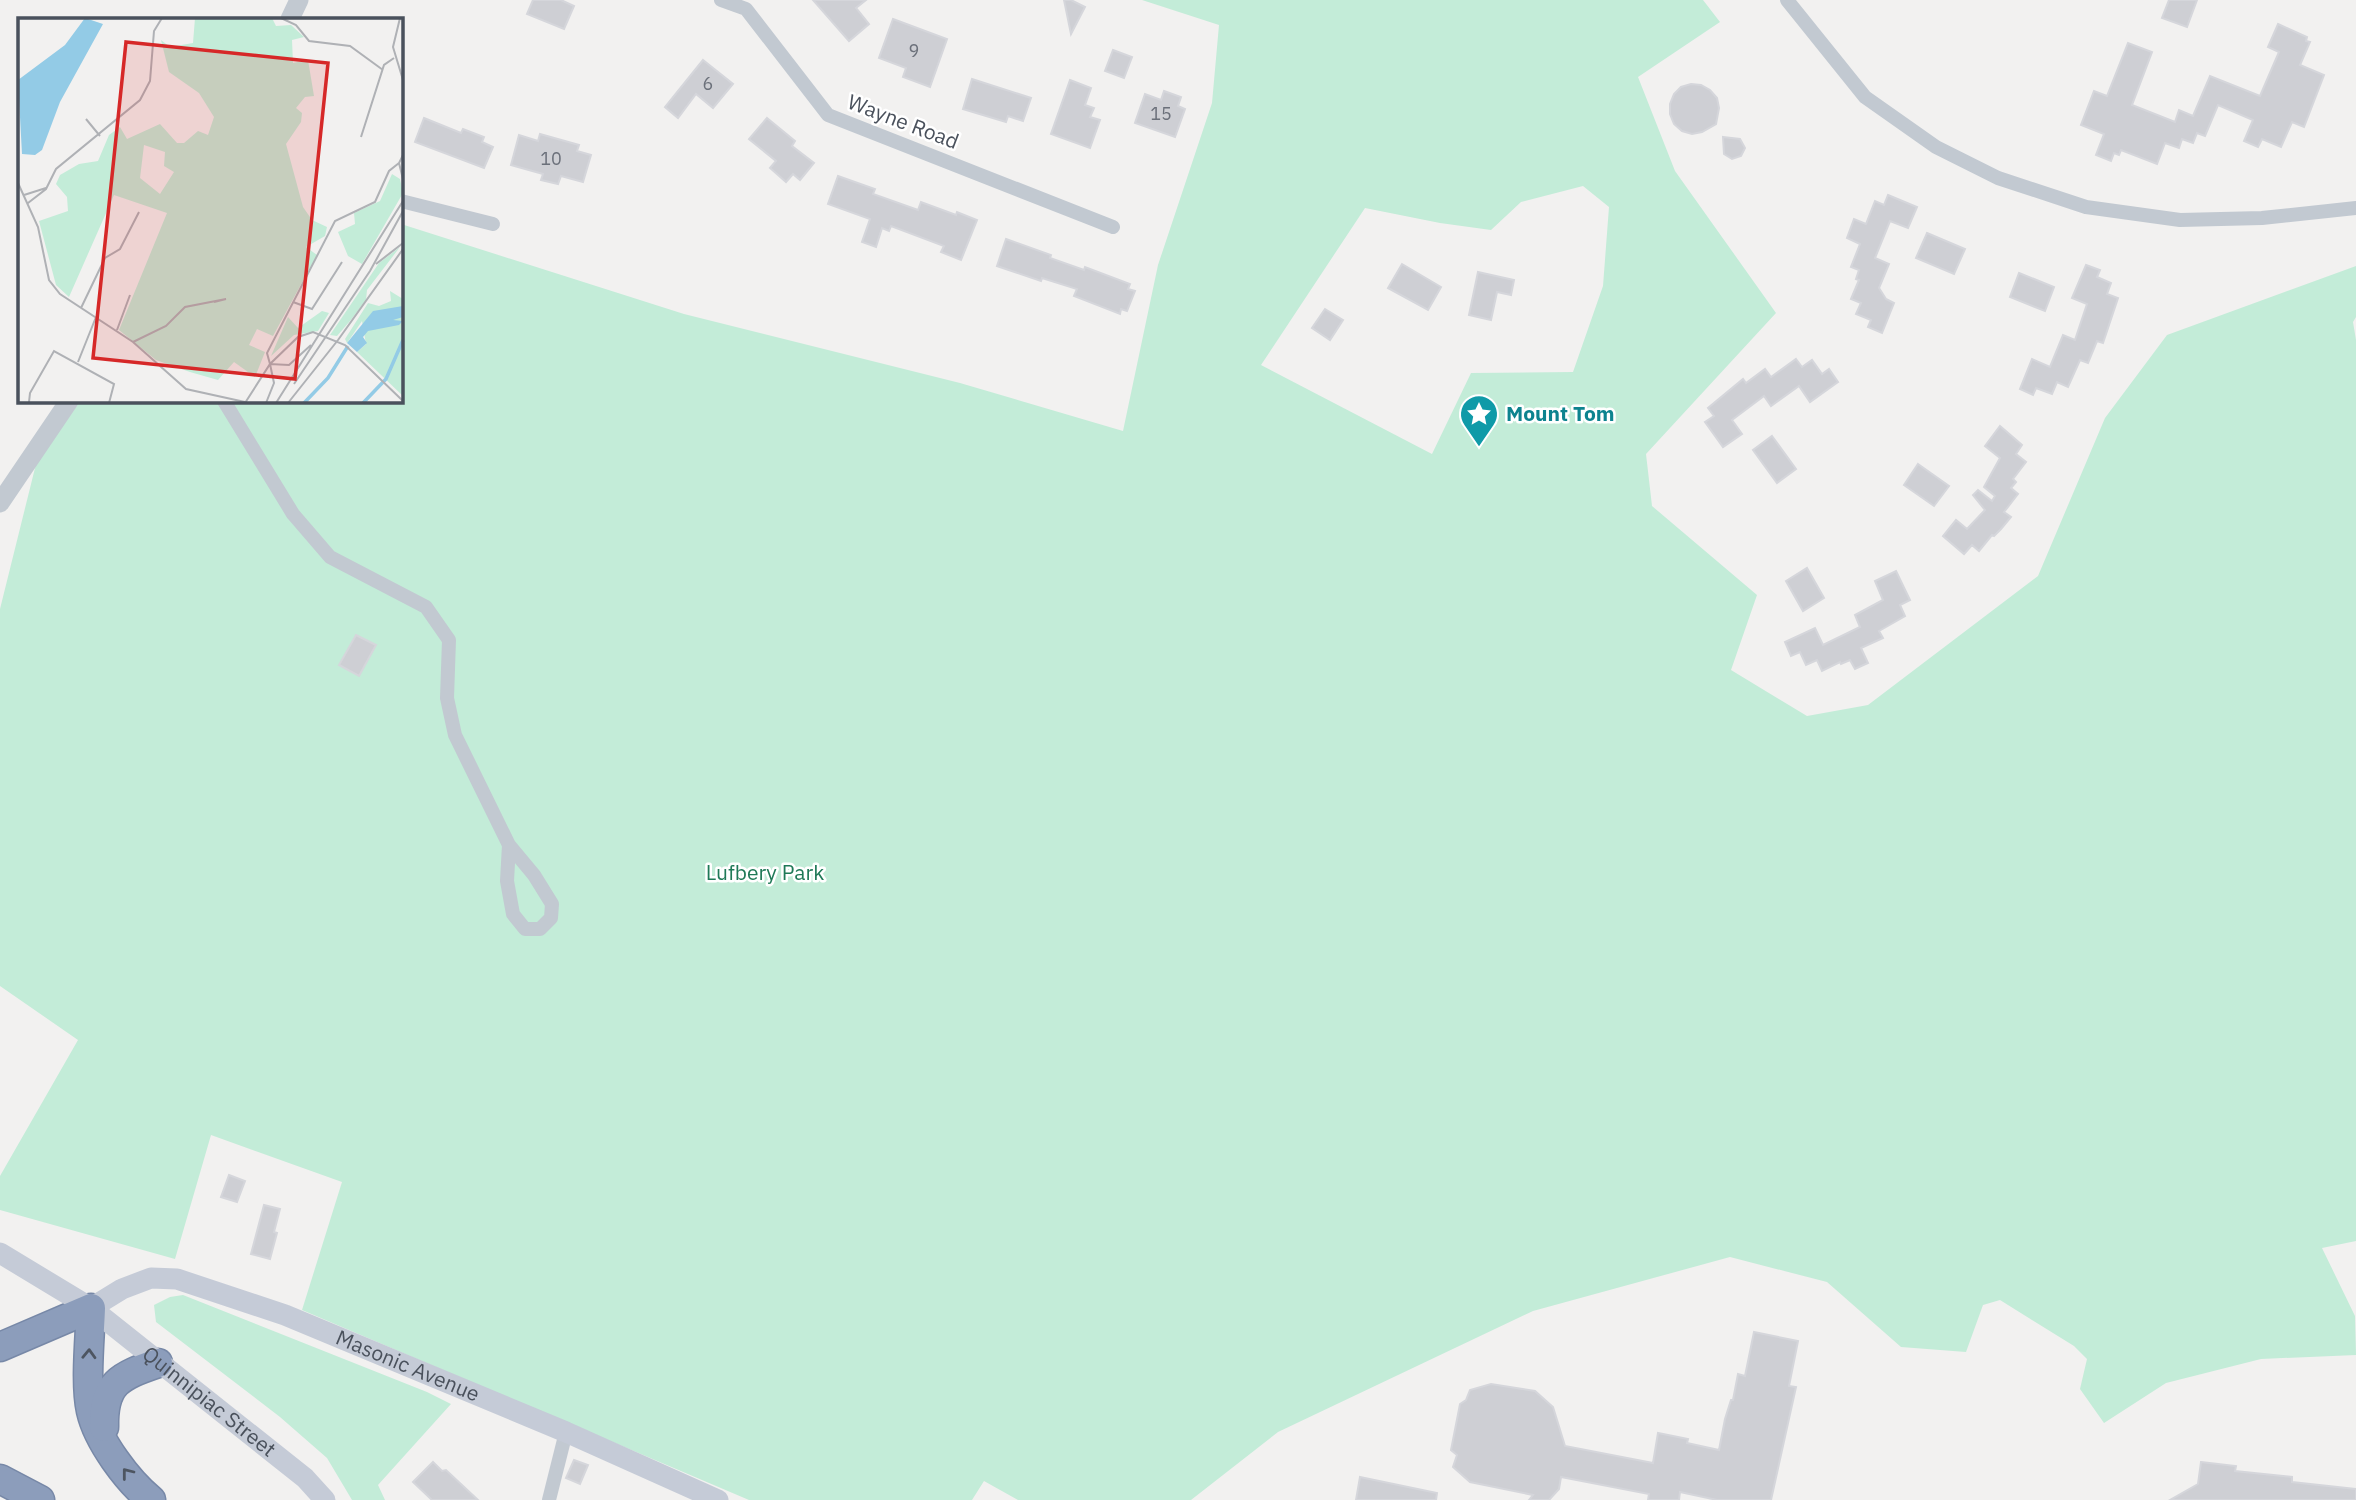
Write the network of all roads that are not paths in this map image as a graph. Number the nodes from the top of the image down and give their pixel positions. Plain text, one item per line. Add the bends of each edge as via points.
1 (299, 0) edge
2 (721, 0) edge
3 (1787, 0) edge
4 (290, 18) edge
5 (402, 201) edge
6 (2356, 208) edge
7 (493, 224) dead end
8 (1113, 227) dead end
9 (68, 402) edge
10 (225, 402) edge
11 (0, 503) edge
12 (509, 845) junction
13 (0, 1253) edge
14 (91, 1308) junction
15 (0, 1347) edge
16 (158, 1363) junction
17 (566, 1432) junction
18 (104, 1444) junction
19 (0, 1479) edge
20 (40, 1500) edge
21 (152, 1500) edge
22 (325, 1500) edge
23 (549, 1500) edge
24 (718, 1500) edge

1 - 4 street
2 - 8 street, Wayne Road via 746,9 828,115
3 - 6 street via 1865,97 1936,147 1998,178 2086,206 2180,220 2262,218
5 - 7 street
9 - 11 street
10 - 12 street via 293,514 330,557 426,607 449,640 447,698 456,735
12 - 12 street via 552,904 551,919 540,929 526,929 513,914 507,881
13 - 14 main road, Quinnipiac Street
14 - 15 highway
14 - 16 main road, Quinnipiac Street
14 - 17 main road, Masonic Avenue via 122,1289 151,1279 177,1279 285,1315
18 -> 14 highway via 91,1411
16 - 18 highway via 111,1386 103,1409
16 - 22 main road, Quinnipiac Street via 305,1478
17 - 23 street
17 - 24 main road, Masonic Avenue
21 -> 18 highway
19 - 20 highway

